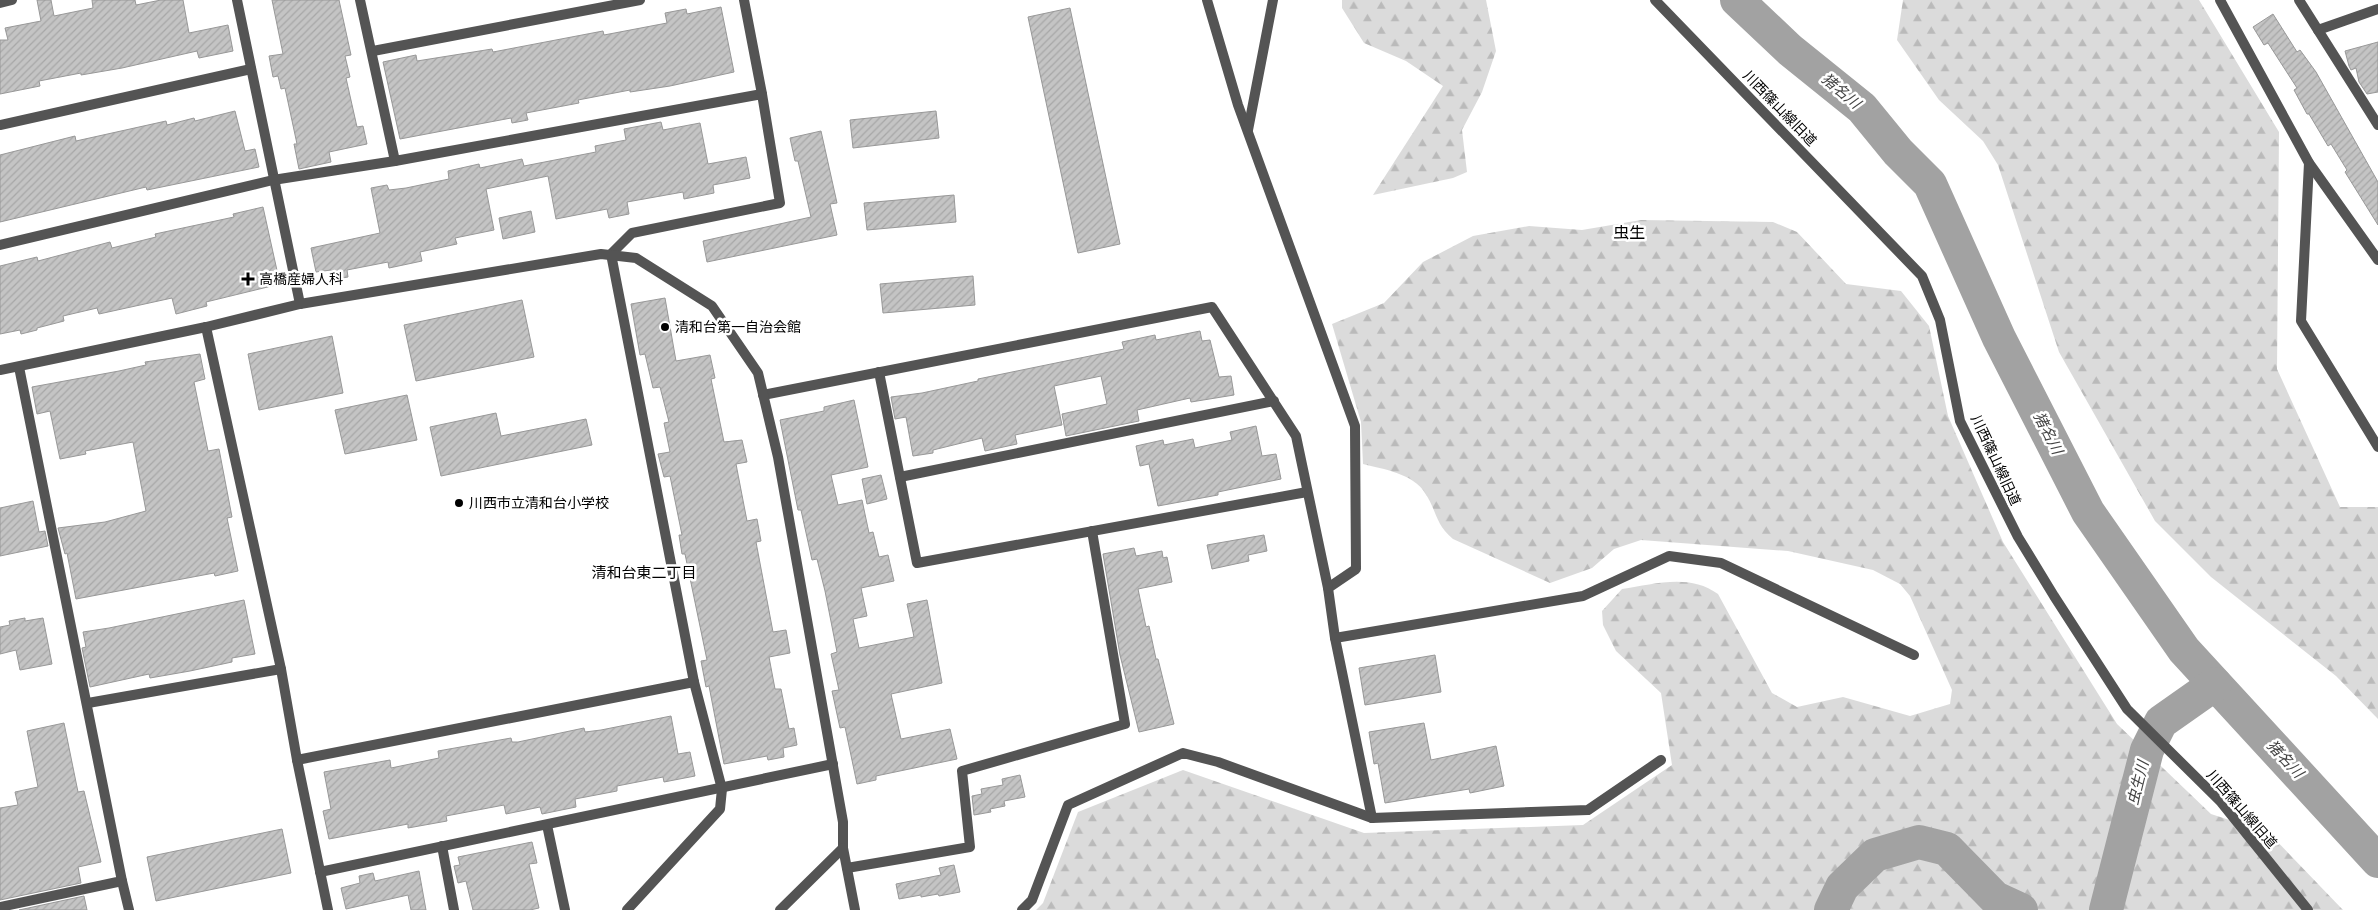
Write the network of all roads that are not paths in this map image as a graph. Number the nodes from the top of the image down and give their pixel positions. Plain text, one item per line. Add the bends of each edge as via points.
1 (12, 0) edge
2 (237, 0) edge
3 (360, 0) edge
4 (640, 0) edge
5 (744, 0) edge
6 (1207, 0) edge
7 (1273, 0) edge
8 (1655, 0) edge
9 (2220, 0) edge
10 (2299, 0) edge
11 (0, 3) edge
12 (2378, 9) edge
13 (2318, 30) junction
14 (373, 51) junction
15 (251, 69) junction
16 (762, 94) junction
17 (2376, 119) edge
18 (0, 125) edge
19 (1248, 131) junction
20 (395, 160) junction
21 (2309, 163) junction
22 (273, 180) junction
23 (0, 245) edge
24 (611, 254) junction
25 (2378, 260) edge
26 (300, 304) junction
27 (206, 327) junction
28 (19, 367) junction
29 (0, 370) edge
30 (879, 372) junction
31 (763, 396) junction
32 (1274, 401) junction
33 (2378, 447) edge
34 (900, 477) junction
35 (1308, 492) junction
36 (1092, 531) junction
37 (1328, 588) junction
38 (1335, 638) junction
39 (1914, 655) dead end
40 (281, 669) junction
41 (694, 682) junction
42 (88, 703) junction
43 (297, 760) junction
44 (1661, 760) dead end
45 (833, 764) junction
46 (722, 788) junction
47 (1372, 818) junction
48 (547, 825) junction
49 (442, 846) junction
50 (843, 848) junction
51 (847, 868) junction
52 (320, 872) junction
53 (122, 881) junction
54 (0, 907) edge
55 (129, 910) edge
56 (328, 910) edge
57 (454, 910) edge
58 (565, 910) edge
59 (627, 910) edge
60 (780, 910) edge
61 (855, 910) edge
62 (1022, 910) edge
63 (2308, 910) edge

1 - 11 street
2 - 15 street
3 - 14 street
4 - 14 street
5 - 16 street
6 - 19 street
7 - 19 street
8 - 63 street, 川西篠山線旧道 via 1922,276 1940,320 1960,421 2038,571 2127,709 2221,802
9 - 21 street
10 - 13 street
12 - 13 street
13 - 17 street
14 - 20 street
15 - 18 street
15 - 22 street
16 - 20 street
16 - 24 street via 780,203 632,233
19 - 37 street via 1356,426 1356,569
20 - 22 street
21 - 25 street
21 - 33 street via 2301,321
22 - 23 street
22 - 26 street
24 - 26 street
24 - 31 street via 636,258 712,306 758,373
24 - 41 street
26 - 27 street
27 - 28 street
27 - 40 street
28 - 29 street
28 - 42 street
30 - 31 street
30 - 32 street via 1212,307
30 - 34 street
31 - 45 street via 778,457
32 - 34 street
32 - 35 street via 1296,436
34 - 36 street via 917,563
35 - 36 street
35 - 37 street
36 - 51 street via 1125,724 962,771 970,847
37 - 38 street
38 - 39 street via 1583,596 1669,556 1721,563
38 - 47 street
40 - 42 street
40 - 43 street
41 - 43 street
41 - 46 street
42 - 53 street
43 - 52 street
44 - 47 street via 1588,810
45 - 46 street
45 - 50 street via 843,822
46 - 48 street
46 - 59 street via 720,810
47 - 62 street via 1183,752 1068,805 1032,900
48 - 49 street
48 - 58 street
49 - 52 street
49 - 57 street
50 - 51 street
50 - 60 street
51 - 61 street
52 - 56 street
53 - 54 street
53 - 55 street

